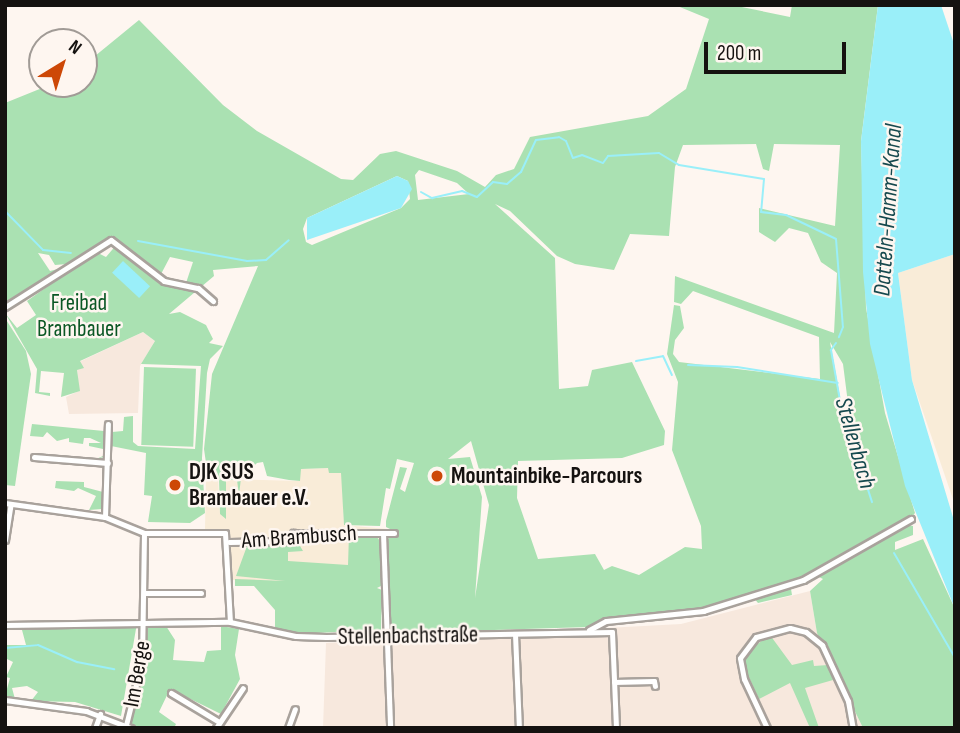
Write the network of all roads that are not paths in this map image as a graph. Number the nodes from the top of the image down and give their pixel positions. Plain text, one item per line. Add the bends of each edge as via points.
1 (213, 301) dead end
2 (5, 307) edge
3 (108, 424) dead end
4 (34, 457) dead end
5 (108, 463) junction
6 (8, 504) edge
7 (105, 517) junction
8 (911, 519) dead end
9 (144, 533) junction
10 (383, 533) junction
11 (394, 533) dead end
12 (5, 540) edge
13 (229, 542) junction
14 (145, 593) junction
15 (201, 593) dead end
16 (145, 622) junction
17 (230, 622) junction
18 (5, 625) edge
19 (589, 630) junction
20 (516, 634) junction
21 (389, 636) junction
22 (614, 682) junction
23 (654, 686) dead end
24 (243, 688) dead end
25 (171, 693) dead end
26 (5, 700) edge
27 (295, 709) dead end
28 (100, 714) junction
29 (218, 725) edge
30 (129, 727) edge
31 (95, 728) edge
32 (288, 728) edge
33 (390, 728) edge
34 (519, 728) edge
35 (616, 728) edge
36 (767, 728) edge
37 (853, 728) edge

1 - 2 street via 198,288 164,281 118,241 95,248
3 - 5 street
4 - 5 street
5 - 7 street
6 - 7 street
6 - 12 street
7 - 9 street
8 - 19 street, Stellenbachstraße via 803,580 703,611 606,621
9 - 13 street via 221,532
9 - 14 street, Im Berge
10 - 11 street
10 - 13 street, Am Brambusch via 293,533 290,541
10 - 21 street, Am Brambusch
13 - 17 street
14 - 15 street
14 - 16 street, Im Berge
16 - 17 street, Stellenbachstraße
16 - 18 street, Stellenbachstraße
16 - 30 street, Im Berge
17 - 21 street, Stellenbachstraße via 296,636
19 - 20 street, Stellenbachstraße
19 - 22 street via 612,632
20 - 21 street, Stellenbachstraße
20 - 34 street
21 - 33 street, Am Brambusch
22 - 23 street via 654,681
22 - 35 street
24 - 29 street
25 - 29 street
26 - 28 street
27 - 32 street
28 - 30 street
28 - 31 street
36 - 37 street via 744,679 740,658 756,637 790,628 806,632 822,645 848,701

